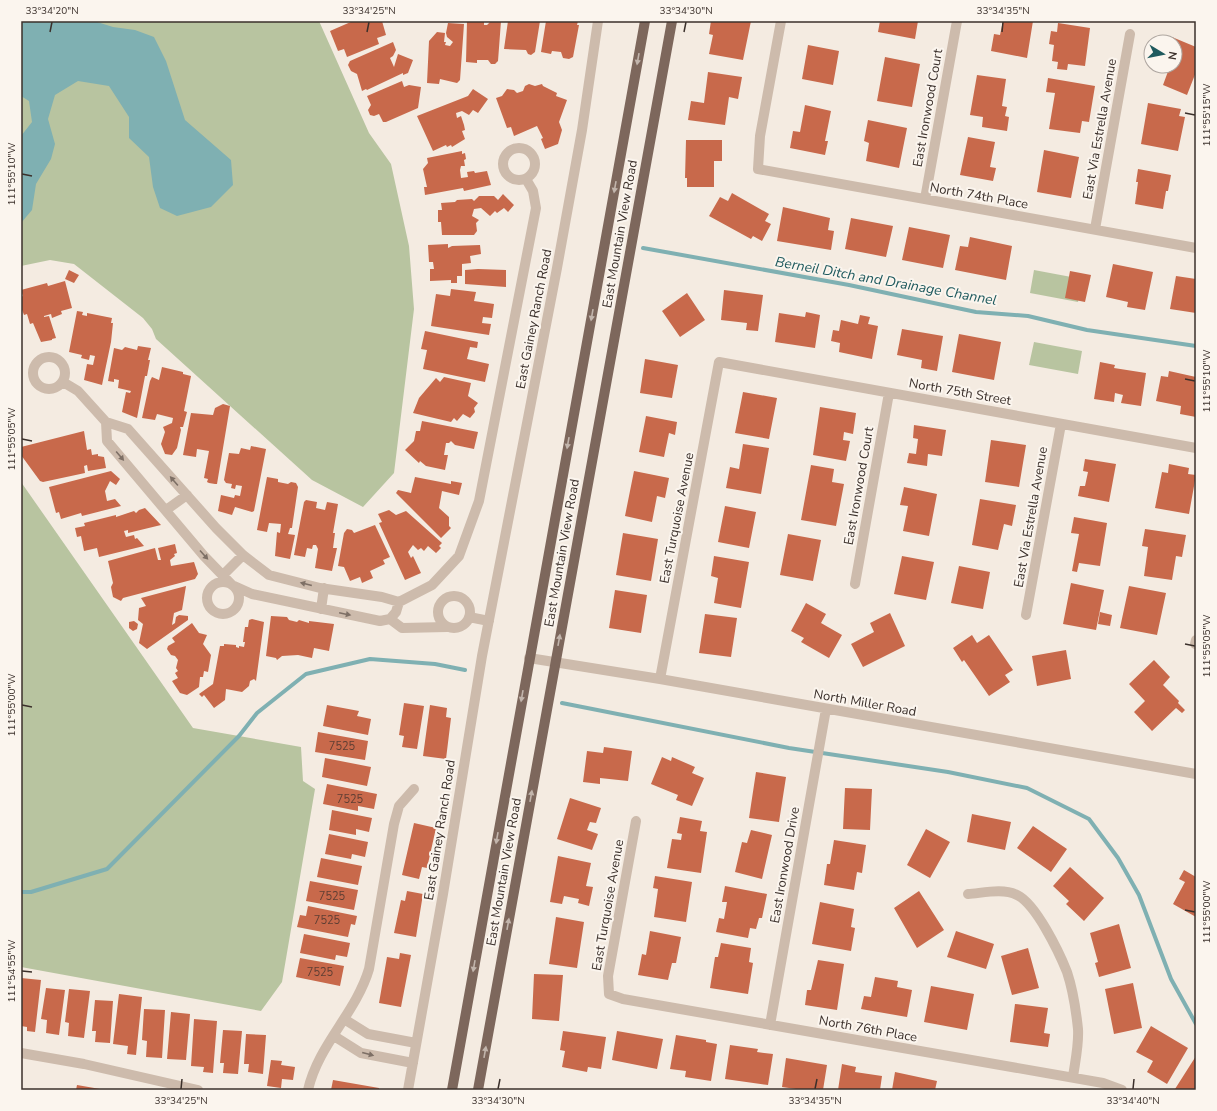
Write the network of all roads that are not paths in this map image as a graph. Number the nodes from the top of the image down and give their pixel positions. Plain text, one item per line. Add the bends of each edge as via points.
1 (598, 21) edge
2 (645, 21) edge
3 (672, 21) edge
4 (781, 21) edge
5 (956, 21) edge
6 (1130, 34) dead end
7 (526, 179) dead end
8 (925, 199) junction
9 (1095, 229) junction
10 (1196, 248) edge
11 (719, 362) joint
12 (63, 382) dead end
13 (889, 392) junction
14 (106, 422) junction
15 (1060, 424) junction
16 (1196, 448) edge
17 (187, 495) junction
18 (166, 510) junction
19 (243, 555) junction
20 (223, 575) junction
21 (855, 584) dead end
22 (432, 585) junction
23 (324, 588) junction
24 (442, 600) junction
25 (399, 602) junction
26 (321, 609) junction
27 (1026, 615) dead end
28 (469, 617) junction
29 (390, 619) junction
30 (489, 621) junction
31 (447, 627) junction
32 (529, 658) junction
33 (555, 662) junction
34 (660, 679) junction
35 (826, 709) junction
36 (1196, 774) edge
37 (414, 789) dead end
38 (636, 821) dead end
39 (968, 894) dead end
40 (609, 994) joint
41 (344, 1019) junction
42 (770, 1025) junction
43 (334, 1036) junction
44 (416, 1042) junction
45 (21, 1052) edge
46 (413, 1063) junction
47 (1073, 1077) junction
48 (198, 1090) edge
49 (308, 1090) edge
50 (408, 1090) edge
51 (452, 1090) edge
52 (478, 1090) edge
53 (1122, 1090) edge

1 - 30 street, East Gainey Ranch Road via 582,130 557,268
2 -> 32 main road, East Mountain View Road
33 -> 3 main road, East Mountain View Road
4 - 8 street, North 74th Place via 760,136 758,169
5 - 8 street, East Ironwood Court
6 - 9 street, East Via Estrella Avenue
7 - 22 street, East Gainey Ranch Road via 533,191 536,208 479,501 459,556
8 - 9 street, North 74th Place
9 - 10 street, North 74th Place
11 - 13 street, North 75th Street
11 - 34 street, East Turquoise Avenue
12 - 14 street via 78,391
13 - 15 street, North 75th Street
13 - 21 street, East Ironwood Court
17 -> 14 street via 128,429
14 -> 18 street via 107,441
15 - 16 street, North 75th Street
15 - 27 street, East Via Estrella Avenue
17 - 18 street
17 - 19 street
18 -> 20 street
19 - 20 street
23 -> 19 street via 269,575
20 - 26 street via 232,585 252,594
22 - 24 street
22 - 25 street, East Gainey Ranch Road
23 - 25 street
23 - 26 street
24 - 28 street via 452,596 462,599 469,607
24 - 31 street via 438,615
25 - 29 street via 396,612
26 -> 29 street via 380,621
28 - 30 street
28 - 31 street via 463,626
29 - 31 street via 402,628
30 - 44 street, East Gainey Ranch Road
32 - 33 street, North Miller Road
32 -> 51 main road, East Mountain View Road
33 - 34 street, North Miller Road
52 -> 33 main road, East Mountain View Road
34 - 35 street, North Miller Road
35 - 36 street, North Miller Road
35 - 42 street, East Ironwood Drive
37 - 41 street via 399,806 369,969 363,988
38 - 40 street, East Turquoise Avenue via 608,976
39 - 47 street via 1016,894 1028,902 1038,914 1067,972 1075,1002 1078,1031
40 - 42 street, North 76th Place via 623,999
41 - 43 street
41 - 44 street via 368,1034
42 - 47 street, North 76th Place
43 -> 46 street via 361,1053
43 - 49 street via 316,1066
44 - 46 street, East Gainey Ranch Road
45 - 48 street
46 - 50 street, East Gainey Ranch Road
47 - 53 street, North 76th Place

